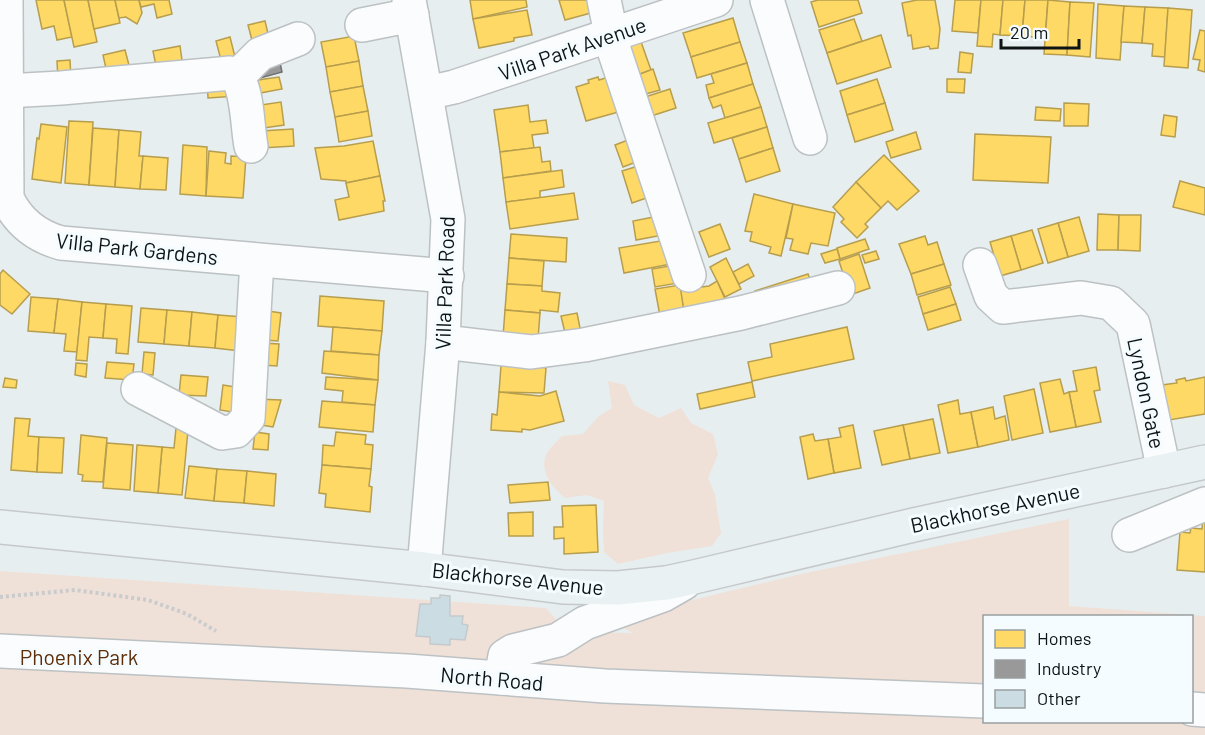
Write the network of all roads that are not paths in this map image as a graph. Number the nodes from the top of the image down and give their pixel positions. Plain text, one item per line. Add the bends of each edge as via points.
1 (6, 0) edge
2 (604, 0) edge
3 (716, 0) edge
4 (767, 0) edge
5 (410, 8) edge
6 (362, 25) dead end
7 (611, 34) junction
8 (298, 39) dead end
9 (3, 71) edge
10 (237, 77) junction
11 (427, 93) junction
12 (810, 138) dead end
13 (251, 146) dead end
14 (257, 260) junction
15 (980, 265) dead end
16 (689, 275) dead end
17 (447, 276) junction
18 (838, 288) dead end
19 (443, 342) junction
20 (138, 389) dead end
21 (1205, 462) edge
22 (1164, 471) junction
23 (1205, 504) edge
24 (0, 527) edge
25 (1129, 535) dead end
26 (424, 569) junction
27 (694, 577) junction
28 (593, 589) junction
29 (585, 623) junction
30 (0, 651) edge
31 (501, 678) junction
32 (983, 700) edge

1 - 9 street, Villa Park Gardens
2 - 7 street
3 - 7 street, Villa Park Avenue
4 - 12 street
5 - 6 street
5 - 11 street, Villa Park Road
7 - 11 street, Villa Park Avenue
7 - 16 street
8 - 10 street via 260,54
9 - 10 street via 61,88 230,73
9 - 14 street, Villa Park Gardens via 7,198 13,212 35,232 61,243
10 - 13 street via 244,93
11 - 17 street, Villa Park Road via 448,219
14 - 17 street, Villa Park Gardens
14 - 20 street via 248,418 236,431 222,433
15 - 22 street, Lyndon Gate via 991,296 1003,308 1081,298 1111,303 1133,324
17 - 19 street, Villa Park Road
18 - 19 street via 741,313 584,345 531,352
19 - 26 street, Villa Park Road
21 - 22 main road, Blackhorse Avenue
22 - 27 main road, Blackhorse Avenue
23 - 25 street
24 - 26 main road, Blackhorse Avenue
26 - 28 main road, Blackhorse Avenue
27 - 28 main road, Blackhorse Avenue
27 - 29 street via 663,595
28 - 29 street
29 - 31 street via 558,639 505,656
30 - 31 street, North Road
31 - 32 street, North Road via 626,687

